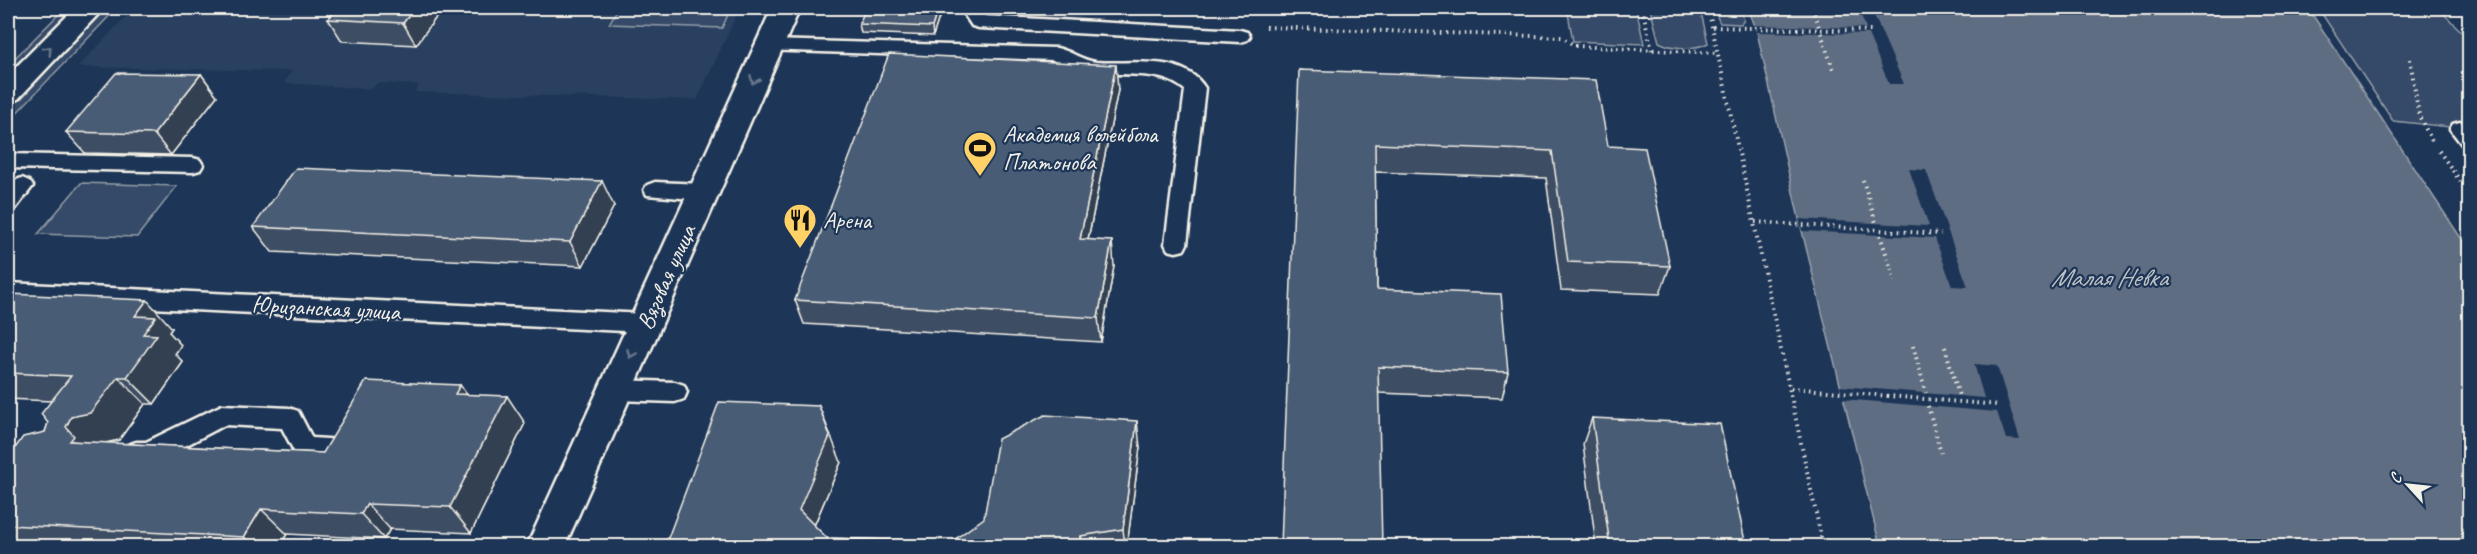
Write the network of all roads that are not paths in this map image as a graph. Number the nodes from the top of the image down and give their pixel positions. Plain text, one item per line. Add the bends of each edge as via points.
1 (90, 8) edge
2 (786, 8) edge
3 (969, 8) edge
4 (1240, 36) road end
5 (769, 46) junction
6 (8, 92) edge
7 (8, 161) edge
8 (193, 165) dead end
9 (22, 186) dead end
10 (655, 190) dead end
11 (704, 192) junction
12 (8, 203) edge
13 (1176, 243) dead end
14 (8, 292) edge
15 (645, 323) junction
16 (616, 390) junction
17 (675, 392) dead end
18 (343, 450) edge
19 (111, 452) edge
20 (546, 546) edge

6 -> 1 street
2 - 5 street, Вязовая улица
3 - 4 lane via 979,22
5 -> 11 street, Вязовая улица
5 - 13 lane via 1057,54 1083,66 1172,72 1188,78 1195,88
7 - 8 lane
9 - 12 lane
10 - 11 lane
11 - 15 street, Вязовая улица
14 - 15 lane, Юризанская улица
15 -> 16 street, Вязовая улица
16 - 17 lane
16 - 20 street, Вязовая улица
18 - 19 lane via 305,448 289,418 222,415 149,453

